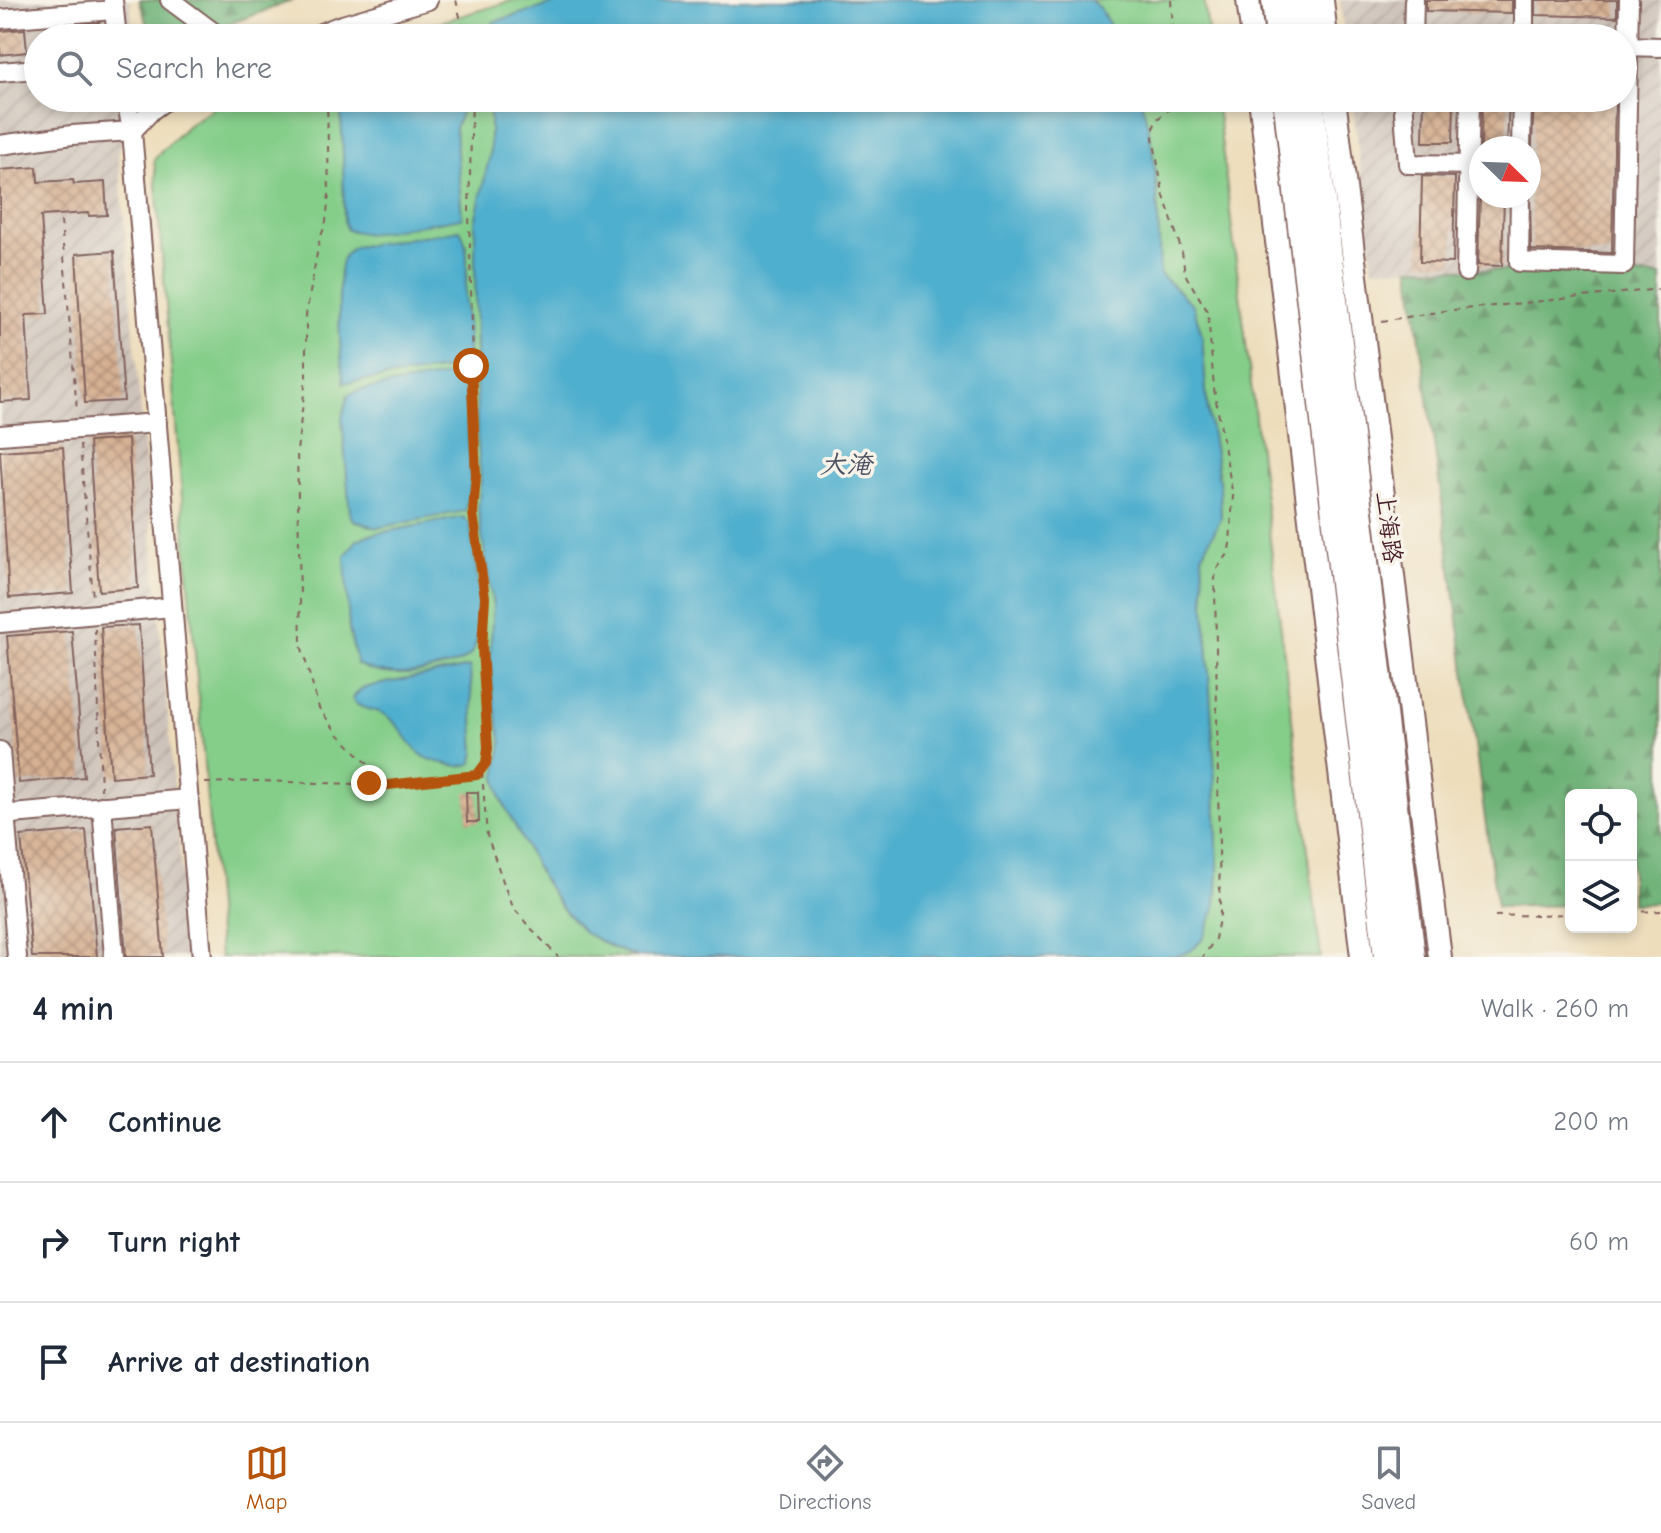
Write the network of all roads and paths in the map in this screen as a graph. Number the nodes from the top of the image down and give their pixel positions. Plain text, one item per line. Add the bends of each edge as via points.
1 (170, 0) edge
2 (428, 0) edge
3 (456, 0) edge
4 (1171, 0) edge
5 (1248, 0) edge
6 (1275, 0) edge
7 (1299, 0) edge
8 (1322, 0) edge
9 (1414, 0) edge
10 (1524, 0) edge
11 (1629, 0) edge
12 (113, 5) edge
13 (39, 7) edge
14 (0, 19) edge
15 (202, 24) edge
16 (346, 24) edge
17 (460, 24) edge
18 (1173, 24) edge
19 (1251, 24) edge
20 (1278, 24) edge
21 (1302, 24) edge
22 (1325, 24) edge
23 (1413, 24) edge
24 (1524, 24) edge
25 (1627, 24) edge
26 (1637, 46) edge
27 (1661, 47) edge
28 (24, 70) edge
29 (0, 72) edge
30 (129, 112) edge
31 (150, 112) edge
32 (327, 112) edge
33 (472, 112) edge
34 (1166, 112) edge
35 (1262, 112) edge
36 (1290, 112) edge
37 (1310, 112) edge
38 (1336, 112) edge
39 (1404, 112) edge
40 (1471, 112) edge
41 (1522, 112) edge
42 (1625, 112) edge
43 (132, 131) junction
44 (1473, 136) edge
45 (1521, 136) edge
46 (0, 145) edge
47 (1469, 165) edge
48 (1308, 176) junction
49 (1471, 208) edge
50 (1520, 208) edge
51 (61, 221) dead end
52 (1466, 272) dead end
53 (1661, 289) edge
54 (1382, 321) dead end
55 (157, 423) junction
56 (79, 429) junction
57 (0, 435) edge
58 (172, 607) junction
59 (94, 614) junction
60 (0, 623) edge
61 (0, 751) edge
62 (481, 769) junction
63 (388, 785) junction
64 (188, 791) junction
65 (102, 806) junction
66 (3, 815) edge
67 (1661, 911) edge
68 (1637, 912) edge
69 (1565, 914) edge
70 (1495, 916) dead end
71 (17, 957) edge
72 (114, 957) edge
73 (202, 957) edge
74 (558, 957) edge
75 (1203, 957) edge
76 (1362, 957) edge
77 (1387, 957) edge
78 (1412, 957) edge
79 (1440, 957) edge

1 - 15 street
2 - 16 street
3 - 17 path
4 - 18 path
5 - 19 main road
6 - 20 highway
7 - 21 highway
8 - 22 main road
9 - 23 street
10 - 24 street
11 - 25 street
12 - 13 street
13 - 14 street
26 - 27 street
28 - 29 street
30 - 43 street
31 - 43 street
32 - 63 path via 329,194 306,315 306,378 297,451 301,645 319,708
33 - 62 path via 473,514 485,597 482,648 488,748
34 - 75 path via 1155,121 1154,144 1185,274 1208,312 1214,389 1233,496 1228,554 1215,580 1220,914 1215,939
35 - 76 main road
36 - 48 highway, 上海路
37 - 48 highway, 上海路
38 - 79 main road, 上海路
39 - 47 street via 1408,164
40 - 44 street
41 - 45 street
42 - 50 street via 1624,265 1519,262
43 - 46 street
43 - 55 street
48 - 77 highway, 上海路
48 - 78 highway, 上海路
49 - 52 street
51 - 56 path
53 - 54 path
55 - 56 street
55 - 58 street
56 - 57 street
56 - 59 path
58 - 59 street
58 - 64 street
59 - 60 street
59 - 65 path
61 - 66 street
62 - 63 path via 477,775
62 - 74 path via 487,835 506,890 513,907
63 - 64 path via 257,781
64 - 65 street
64 - 73 street
65 - 66 street
65 - 72 street
66 - 71 street
67 - 68 path
69 - 70 path

